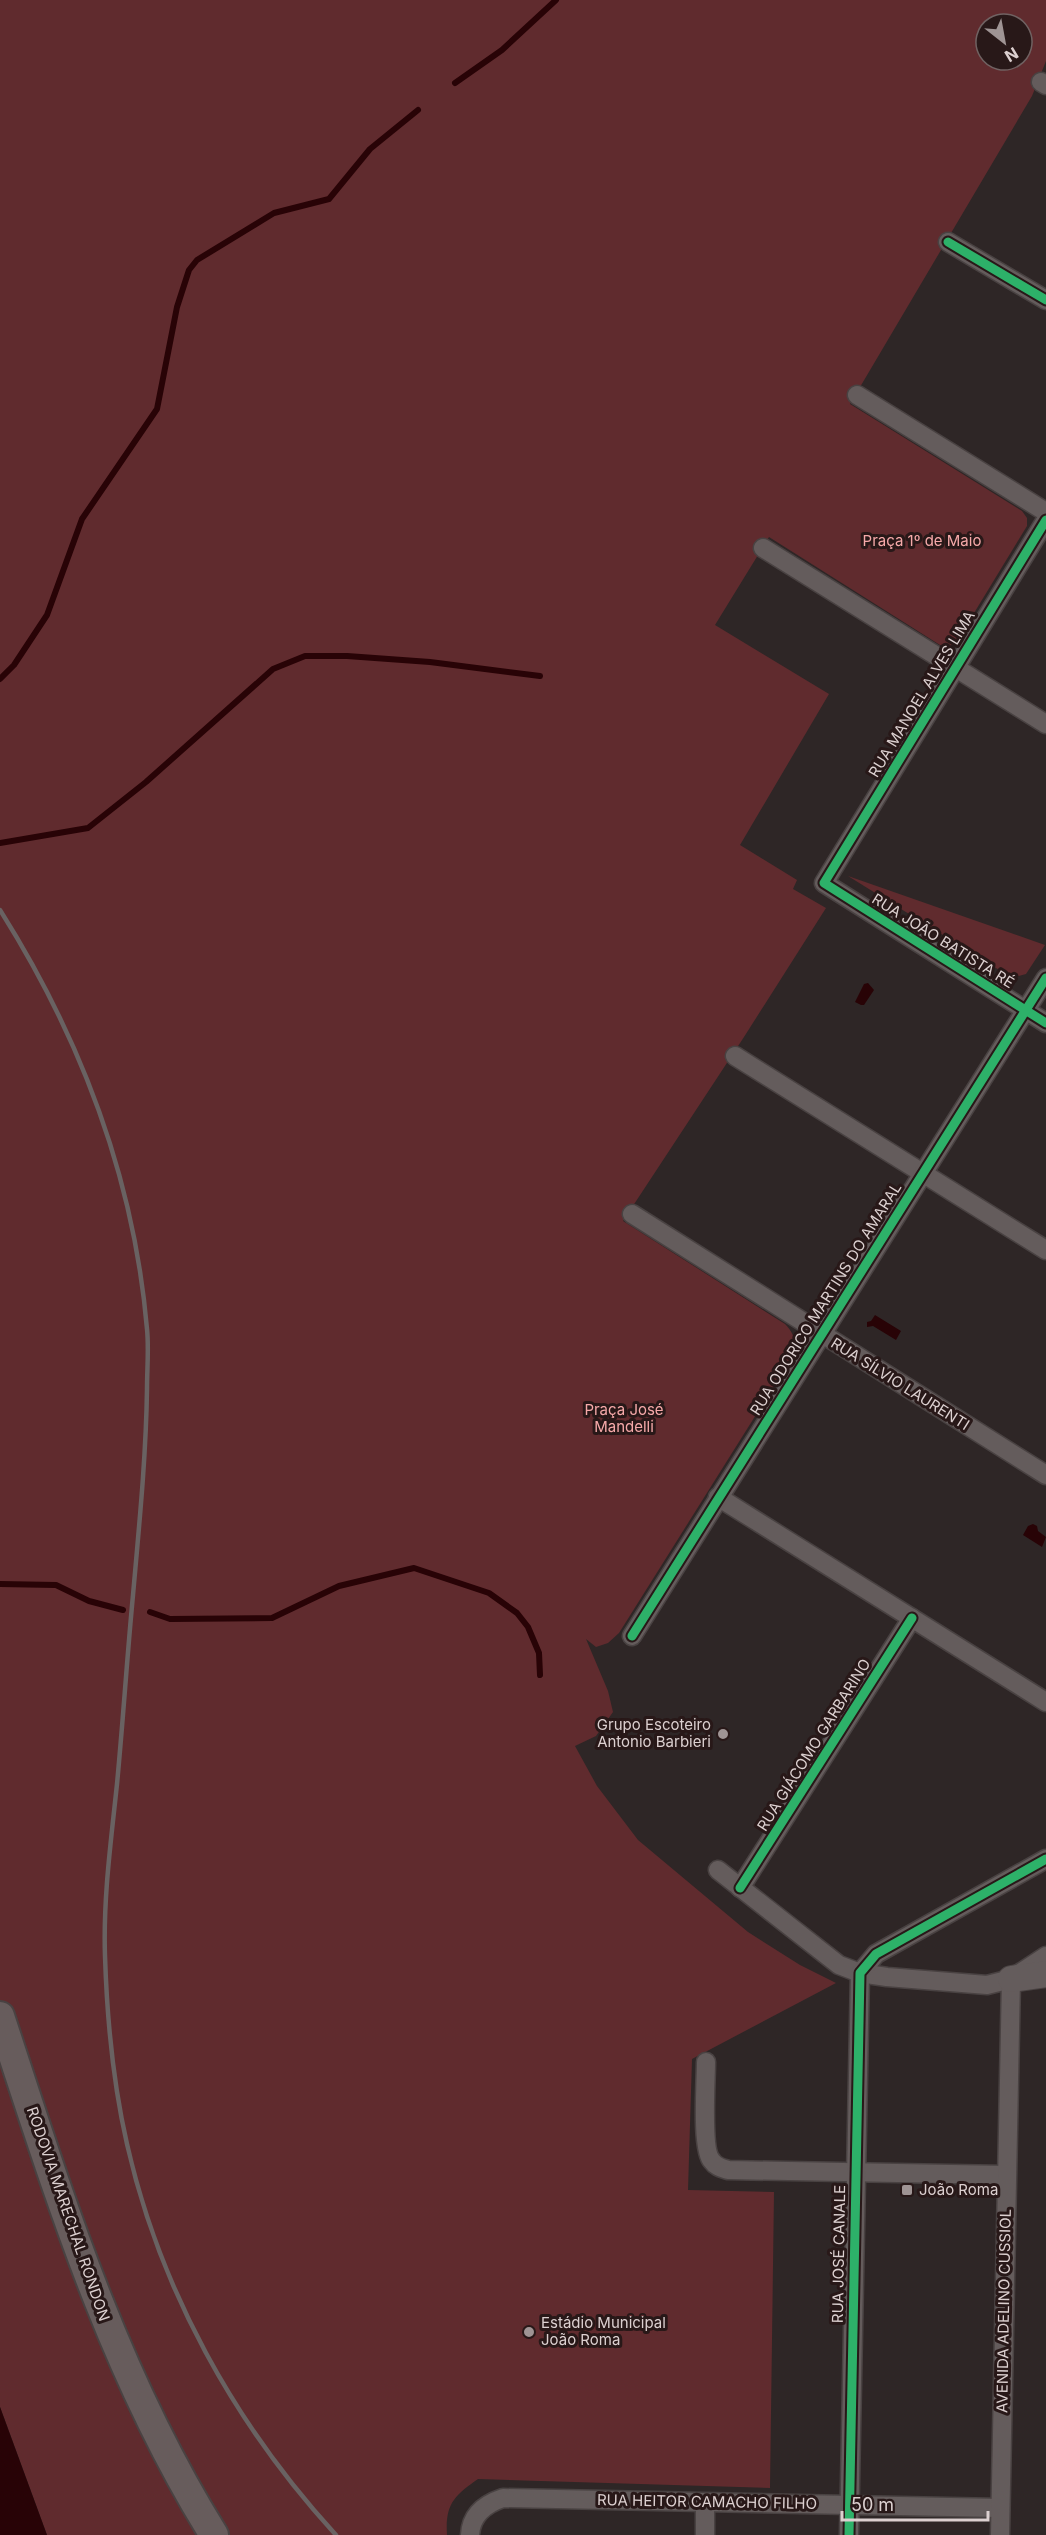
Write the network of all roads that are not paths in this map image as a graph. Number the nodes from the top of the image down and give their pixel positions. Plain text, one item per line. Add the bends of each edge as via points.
1 (948, 242) dead end
2 (1046, 300) edge
3 (857, 395) dead end
4 (1046, 512) edge
5 (1046, 520) edge
6 (763, 548) dead end
7 (955, 668) junction
8 (1046, 724) edge
9 (824, 883) joint
10 (1046, 978) edge
11 (1026, 1011) junction
12 (1046, 1023) edge
13 (735, 1056) dead end
14 (923, 1173) junction
15 (632, 1214) dead end
16 (1046, 1250) edge
17 (821, 1334) junction
18 (1046, 1475) edge
19 (718, 1497) junction
20 (912, 1618) junction
21 (632, 1636) dead end
22 (1046, 1702) edge
23 (1046, 1858) edge
24 (718, 1870) dead end
25 (740, 1888) junction
26 (1046, 1956) edge
27 (860, 1973) junction
28 (1046, 1974) edge
29 (1011, 1979) junction
30 (0, 2016) edge
31 (706, 2062) dead end
32 (855, 2173) junction
33 (1006, 2175) junction
34 (705, 2503) junction
35 (850, 2505) junction
36 (1000, 2508) junction
37 (214, 2535) edge
38 (470, 2535) edge
39 (705, 2535) edge
40 (849, 2535) edge
41 (1000, 2535) edge

1 - 2 street
3 - 4 street
5 - 7 street, RUA MANOEL ALVES LIMA
6 - 7 street
7 - 8 street
7 - 9 street, RUA MANOEL ALVES LIMA
9 - 11 street, RUA JOÃO BATISTA RÉ
10 - 11 street, RUA ODORICO MARTINS DO AMARAL
11 - 12 street, RUA JOÃO BATISTA RÉ
11 - 14 street, RUA ODORICO MARTINS DO AMARAL
13 - 14 street
14 - 16 street
14 - 17 street, RUA ODORICO MARTINS DO AMARAL
15 - 17 street, RUA SÍLVIO LAURENTI
17 - 18 street, RUA SÍLVIO LAURENTI
17 - 19 street, RUA ODORICO MARTINS DO AMARAL
19 - 20 street
19 - 21 street, RUA ODORICO MARTINS DO AMARAL
20 - 22 street
20 - 25 street, RUA GIÁCOMO GARBARINO
23 - 27 street via 876,1954
24 - 25 street
25 - 27 street via 839,1965
26 - 29 street
27 - 29 street via 987,1985
27 - 32 street, RUA JOSÉ CANALE
28 - 29 street
29 - 33 street, AVENIDA ADELINO CUSSIOL
30 - 37 main road, RODOVIA MARECHAL RONDON via 101,2311 145,2410
31 - 32 street via 706,2147 711,2161 719,2168
32 - 33 street
32 - 35 street, RUA JOSÉ CANALE
33 - 36 street, AVENIDA ADELINO CUSSIOL
34 - 35 street, RUA HEITOR CAMACHO FILHO
34 - 38 street, RUA HEITOR CAMACHO FILHO via 503,2498 488,2503 477,2514
34 - 39 street
35 - 36 street, RUA HEITOR CAMACHO FILHO
35 - 40 street, RUA JOSÉ CANALE
36 - 41 street, AVENIDA ADELINO CUSSIOL

